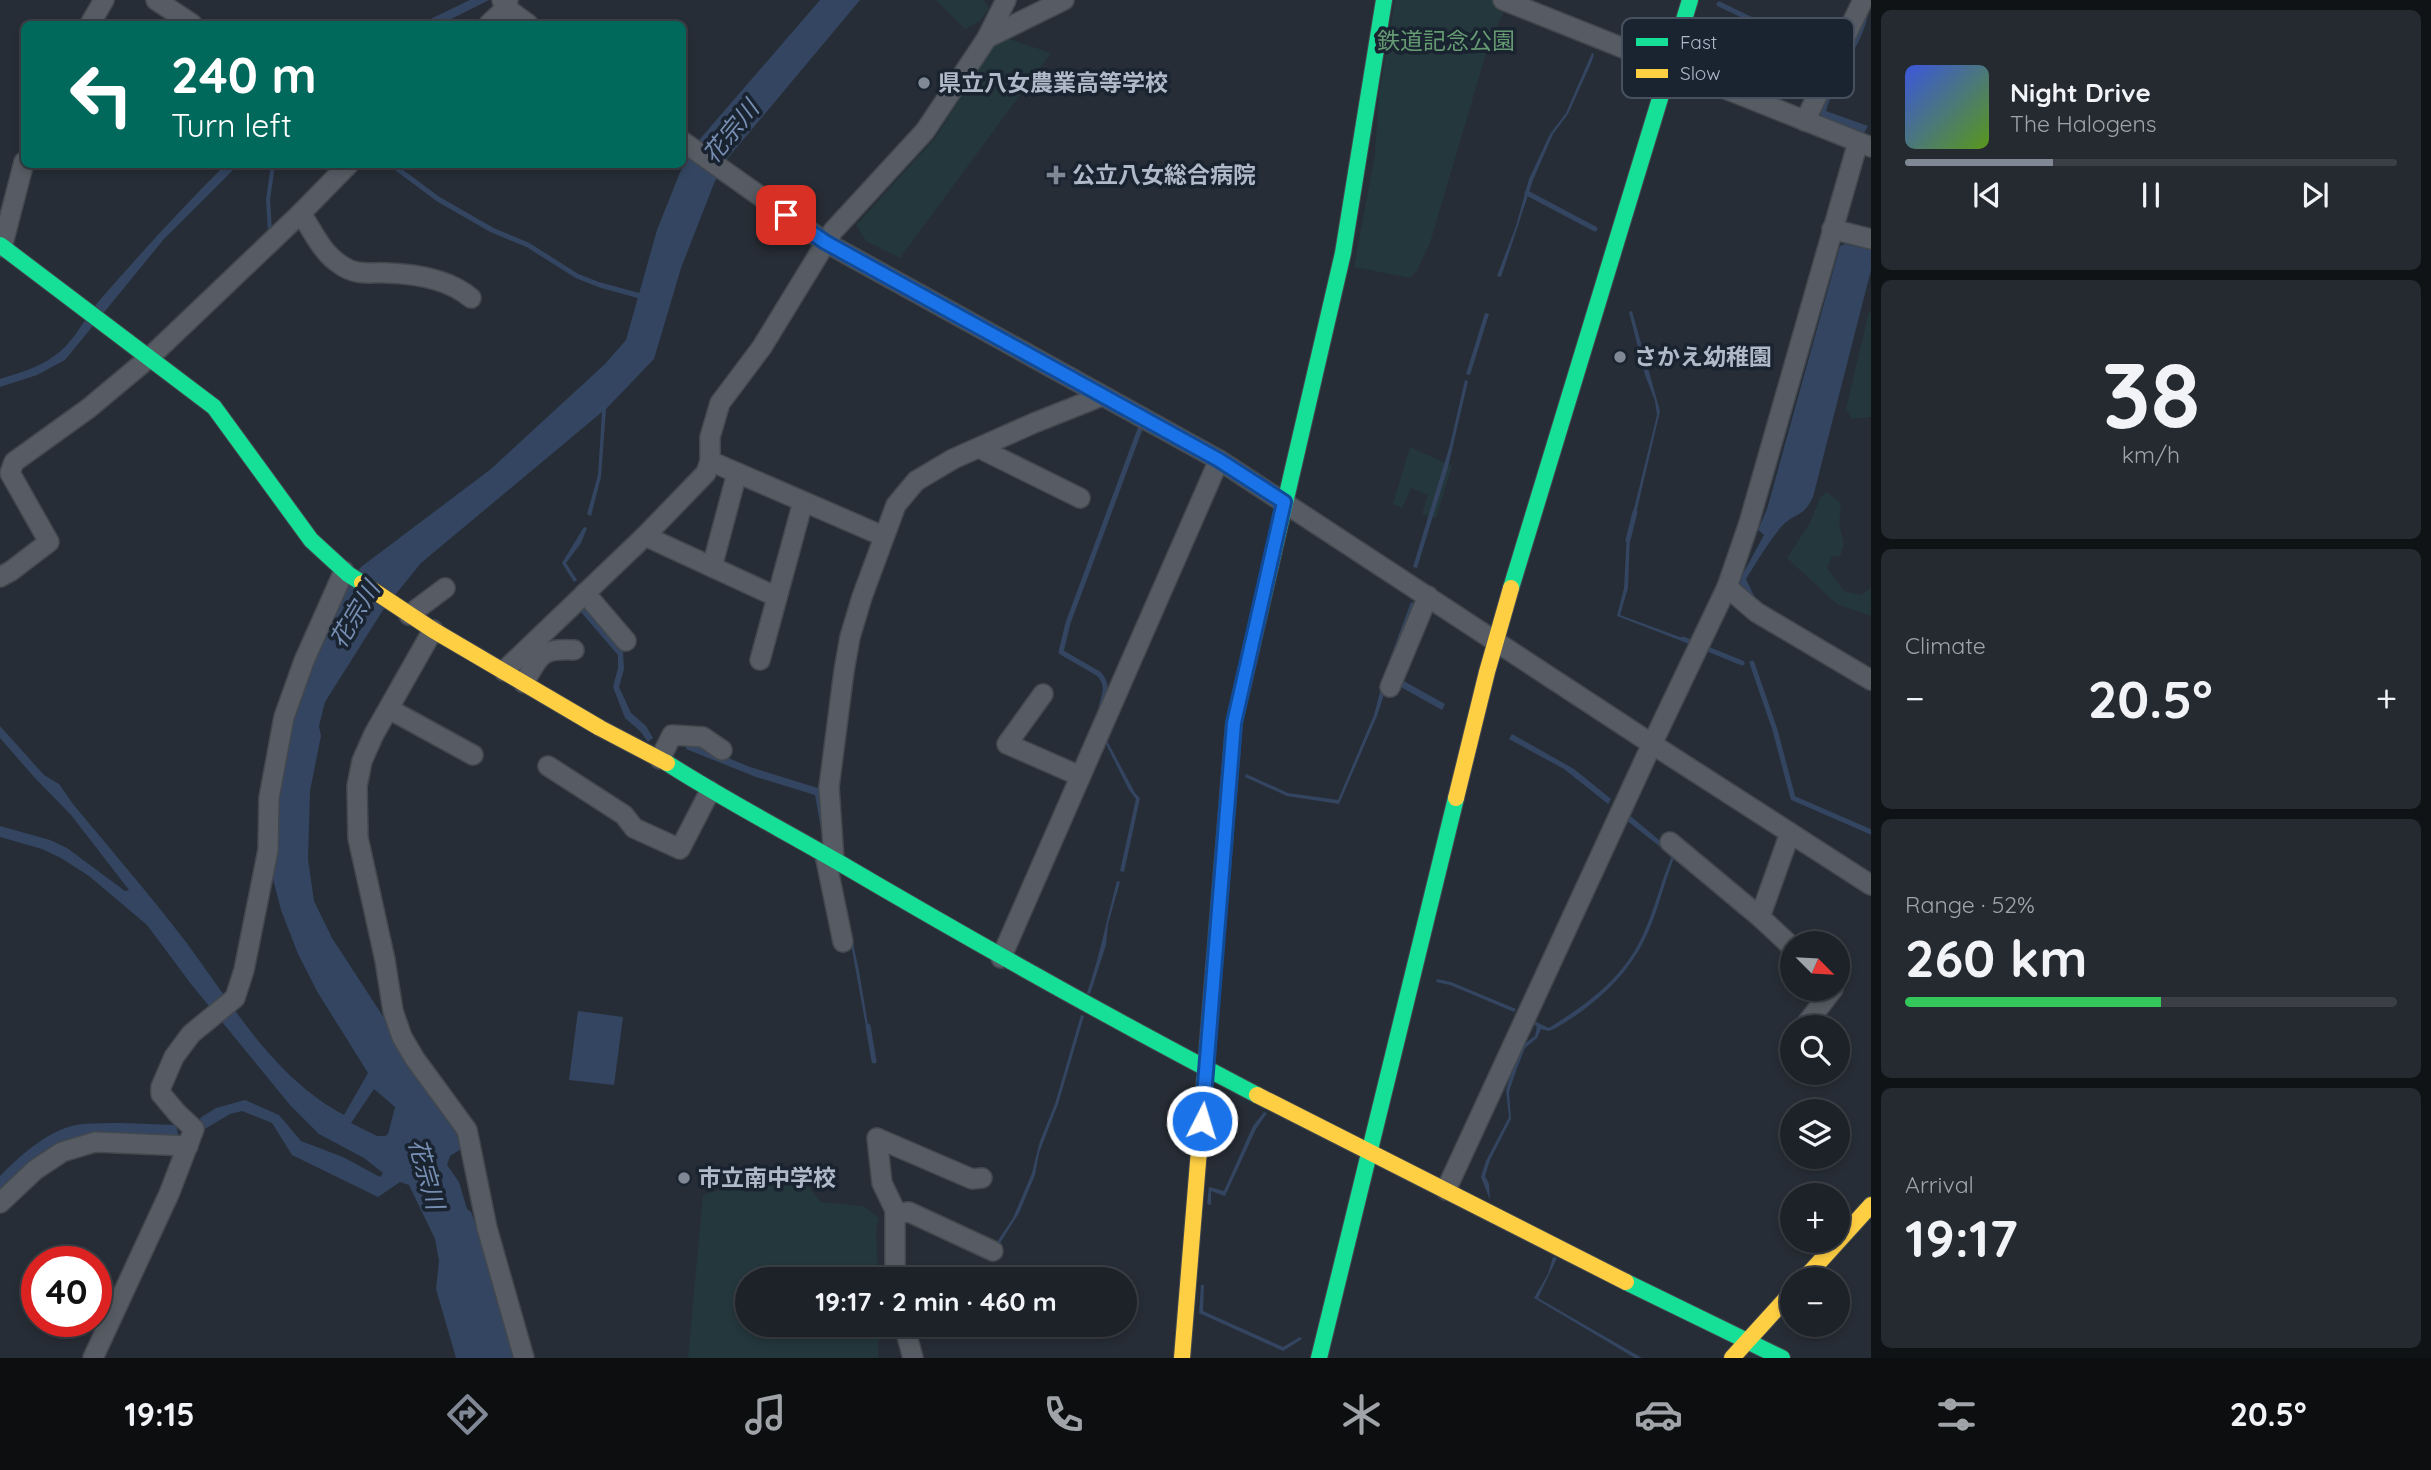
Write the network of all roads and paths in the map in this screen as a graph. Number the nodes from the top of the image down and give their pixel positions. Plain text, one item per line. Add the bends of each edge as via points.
1 (104, 0) edge
2 (156, 0) edge
3 (1006, 0) edge
4 (1063, 0) edge
5 (1384, 0) edge
6 (1503, 0) edge
7 (1690, 0) edge
8 (505, 3) edge
9 (1863, 11) edge
10 (1685, 18) edge
11 (92, 21) edge
12 (188, 21) edge
13 (491, 21) edge
14 (525, 21) edge
15 (1854, 28) edge
16 (987, 38) junction
17 (1622, 47) edge
18 (1660, 98) edge
19 (1749, 98) edge
20 (1817, 98) edge
21 (1805, 121) junction
22 (686, 144) edge
23 (1865, 144) edge
24 (22, 168) edge
25 (345, 168) edge
26 (301, 213) junction
27 (1832, 229) junction
28 (1871, 239) edge
29 (825, 242) junction
30 (1, 246) edge
31 (471, 298) dead end
32 (150, 357) junction
33 (1102, 396) junction
34 (979, 448) junction
35 (1219, 460) junction
36 (710, 461) junction
37 (737, 473) junction
38 (1080, 498) dead end
39 (803, 502) junction
40 (1284, 502) junction
41 (645, 536) junction
42 (883, 536) junction
43 (712, 567) junction
44 (346, 573) junction
45 (0, 577) edge
46 (1727, 587) junction
47 (445, 588) dead end
48 (585, 593) junction
49 (1429, 596) junction
50 (777, 597) junction
51 (402, 610) junction
52 (433, 630) junction
53 (626, 641) dead end
54 (1496, 641) junction
55 (574, 650) dead end
56 (760, 660) dead end
57 (504, 671) junction
58 (1871, 680) edge
59 (524, 682) junction
60 (1390, 687) dead end
61 (1042, 694) dead end
62 (389, 709) junction
63 (1652, 744) junction
64 (722, 750) dead end
65 (473, 755) dead end
66 (660, 759) junction
67 (548, 766) dead end
68 (1080, 776) junction
69 (709, 791) junction
70 (1790, 833) junction
71 (1670, 842) dead end
72 (830, 858) junction
73 (1871, 885) edge
74 (1760, 917) junction
75 (1780, 936) edge
76 (843, 942) dead end
77 (1001, 958) junction
78 (1207, 1069) junction
79 (188, 1146) junction
80 (1368, 1152) junction
81 (982, 1178) dead end
82 (1446, 1190) junction
83 (0, 1203) edge
84 (1871, 1205) edge
85 (895, 1214) junction
86 (993, 1251) dead end
87 (895, 1267) edge
88 (1815, 1267) edge
89 (1780, 1305) edge
90 (907, 1337) edge
91 (1747, 1341) junction
92 (93, 1358) edge
93 (524, 1358) edge
94 (913, 1358) edge
95 (1182, 1358) edge
96 (1320, 1358) edge
97 (1732, 1358) edge
98 (1782, 1358) edge

1 - 11 street
2 - 12 street
3 - 16 street
4 - 16 street
5 - 40 street via 1343,253
6 - 17 street
7 - 10 street
8 - 13 street
8 - 14 street
9 - 15 street
16 - 29 street via 925,131
18 - 54 street
19 - 21 street
20 - 21 street
21 - 23 street
22 - 29 street
23 - 27 street
24 - 30 street
25 - 26 street
26 - 31 street via 323,248 357,274 390,273 433,280
26 - 32 street
27 - 28 street
27 - 46 street
29 - 33 street
29 - 36 street via 762,347 720,403 710,437
30 - 32 street
32 - 44 street via 214,407 311,540
32 - 45 street via 14,462 10,473 49,542
33 - 34 street
33 - 35 street
34 - 38 street
34 - 42 street via 916,481 896,505
35 - 40 street
35 - 68 street
36 - 37 street
36 - 41 street via 706,473
37 - 39 street
37 - 43 street
39 - 42 street
39 - 50 street
40 - 49 street
40 - 78 street via 1234,723
41 - 43 street
41 - 48 street
42 - 72 street via 850,637 844,671 829,787
43 - 50 street
44 - 51 street
44 - 79 street via 304,661 284,717 269,798 268,850 235,998 191,1034 161,1087 161,1094 194,1129
46 - 58 street via 1756,612
46 - 63 street
47 - 51 street
48 - 53 street
48 - 57 street
49 - 54 street
49 - 60 street
50 - 56 street
51 - 52 street
52 - 57 street
52 - 62 street
54 - 63 street
54 - 80 street
55 - 59 street via 552,649 539,657
57 - 59 street
59 - 66 street
61 - 68 street via 1007,744
62 - 65 street
62 - 93 street via 362,761 356,815 393,1011 415,1059 467,1130 487,1227
63 - 70 street
63 - 82 street
64 - 66 street via 703,737 672,735
66 - 69 street
67 - 69 street via 624,815 635,828 680,849
68 - 77 street
69 - 72 street
70 - 73 street
70 - 74 street
71 - 74 street
72 - 76 street
72 - 77 street
74 - 75 street
77 - 78 street
78 - 80 street
78 - 95 street
79 - 83 street via 95,1142 62,1152
79 - 92 street
80 - 82 street
80 - 96 street
81 - 85 street via 972,1179 877,1138 882,1183
82 - 91 street
84 - 88 street
85 - 86 street via 909,1212
85 - 87 street
89 - 91 street
90 - 94 street
91 - 97 street
91 - 98 street

